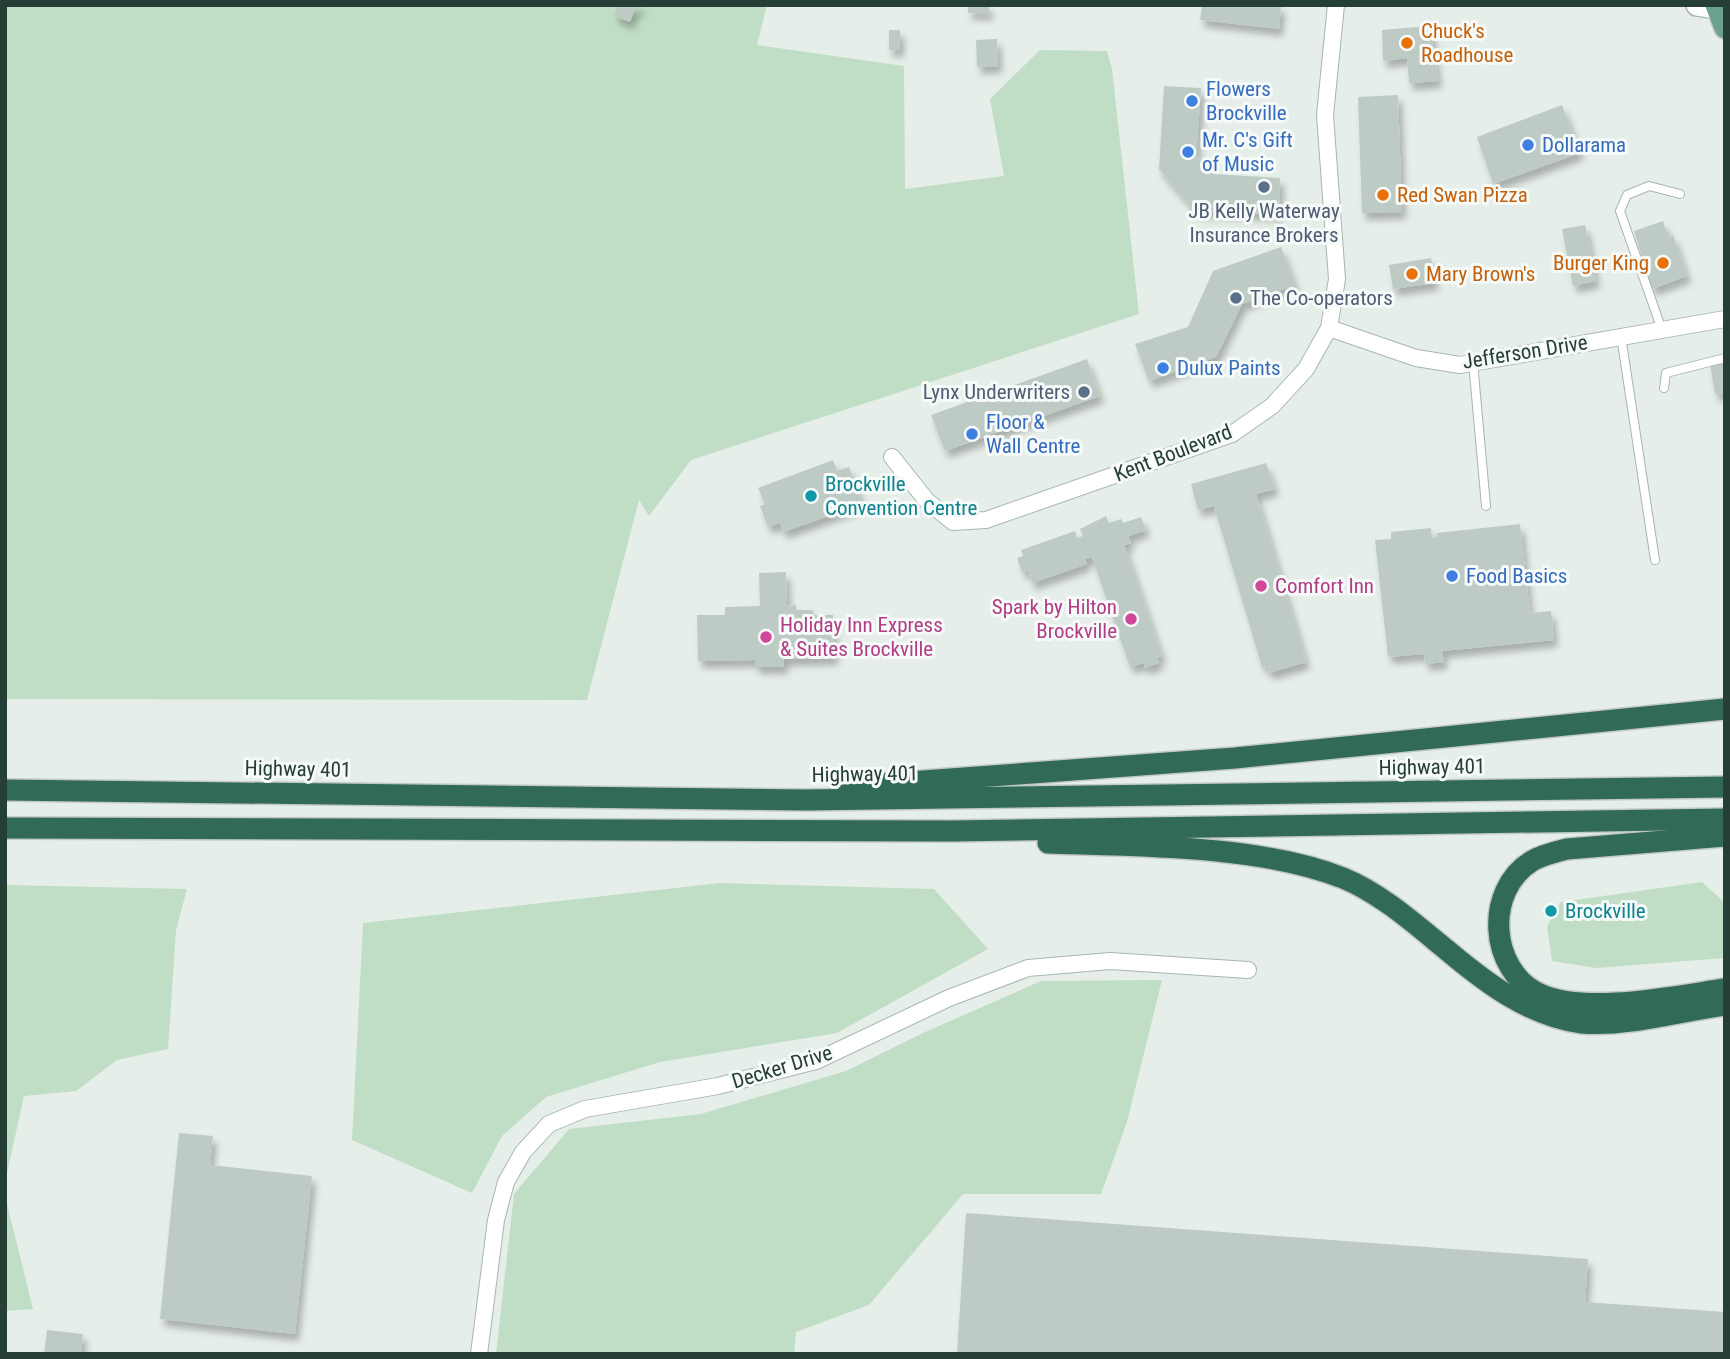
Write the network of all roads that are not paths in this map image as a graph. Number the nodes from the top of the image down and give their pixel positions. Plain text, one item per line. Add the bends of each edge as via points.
1 (1336, 5) edge
2 (1680, 194) dead end
3 (1725, 319) edge
4 (1329, 328) junction
5 (1662, 330) junction
6 (1621, 336) junction
7 (1725, 358) edge
8 (1472, 362) junction
9 (1664, 388) dead end
10 (892, 457) dead end
11 (1486, 506) dead end
12 (1656, 560) dead end
13 (1725, 709) edge
14 (1725, 787) edge
15 (5, 790) edge
16 (806, 800) junction
17 (1725, 819) edge
18 (5, 828) edge
19 (953, 831) junction
20 (1725, 836) edge
21 (1248, 970) dead end
22 (1725, 989) edge
23 (1725, 1005) edge
24 (479, 1354) edge

1 - 4 street, Kent Boulevard via 1325,115 1337,279
2 - 5 lane via 1649,186 1627,195 1620,211
3 - 5 street, Jefferson Drive
4 - 8 street, Jefferson Drive via 1416,358 1460,365
4 - 10 street, Kent Boulevard via 1306,369 1272,406 1232,434 986,520 953,522 927,501
5 - 6 street, Jefferson Drive
6 - 8 street, Jefferson Drive
6 - 12 lane
7 - 9 lane via 1666,373
8 - 11 lane
13 - 16 highway via 1235,758 868,785
14 - 16 highway, Highway 401
15 - 16 highway, Highway 401
17 - 19 highway
18 - 19 highway
19 - 23 highway via 989,841 1145,846 1314,867 1347,880 1394,909 1502,993 1550,1015 1582,1023
20 - 22 highway via 1567,849 1542,856 1519,873 1504,893 1498,929 1500,945 1517,976 1539,994 1579,1003
21 - 24 street, Decker Drive via 1110,961 1028,968 949,998 816,1061 718,1086 585,1109 549,1124 523,1152 506,1182 496,1220

